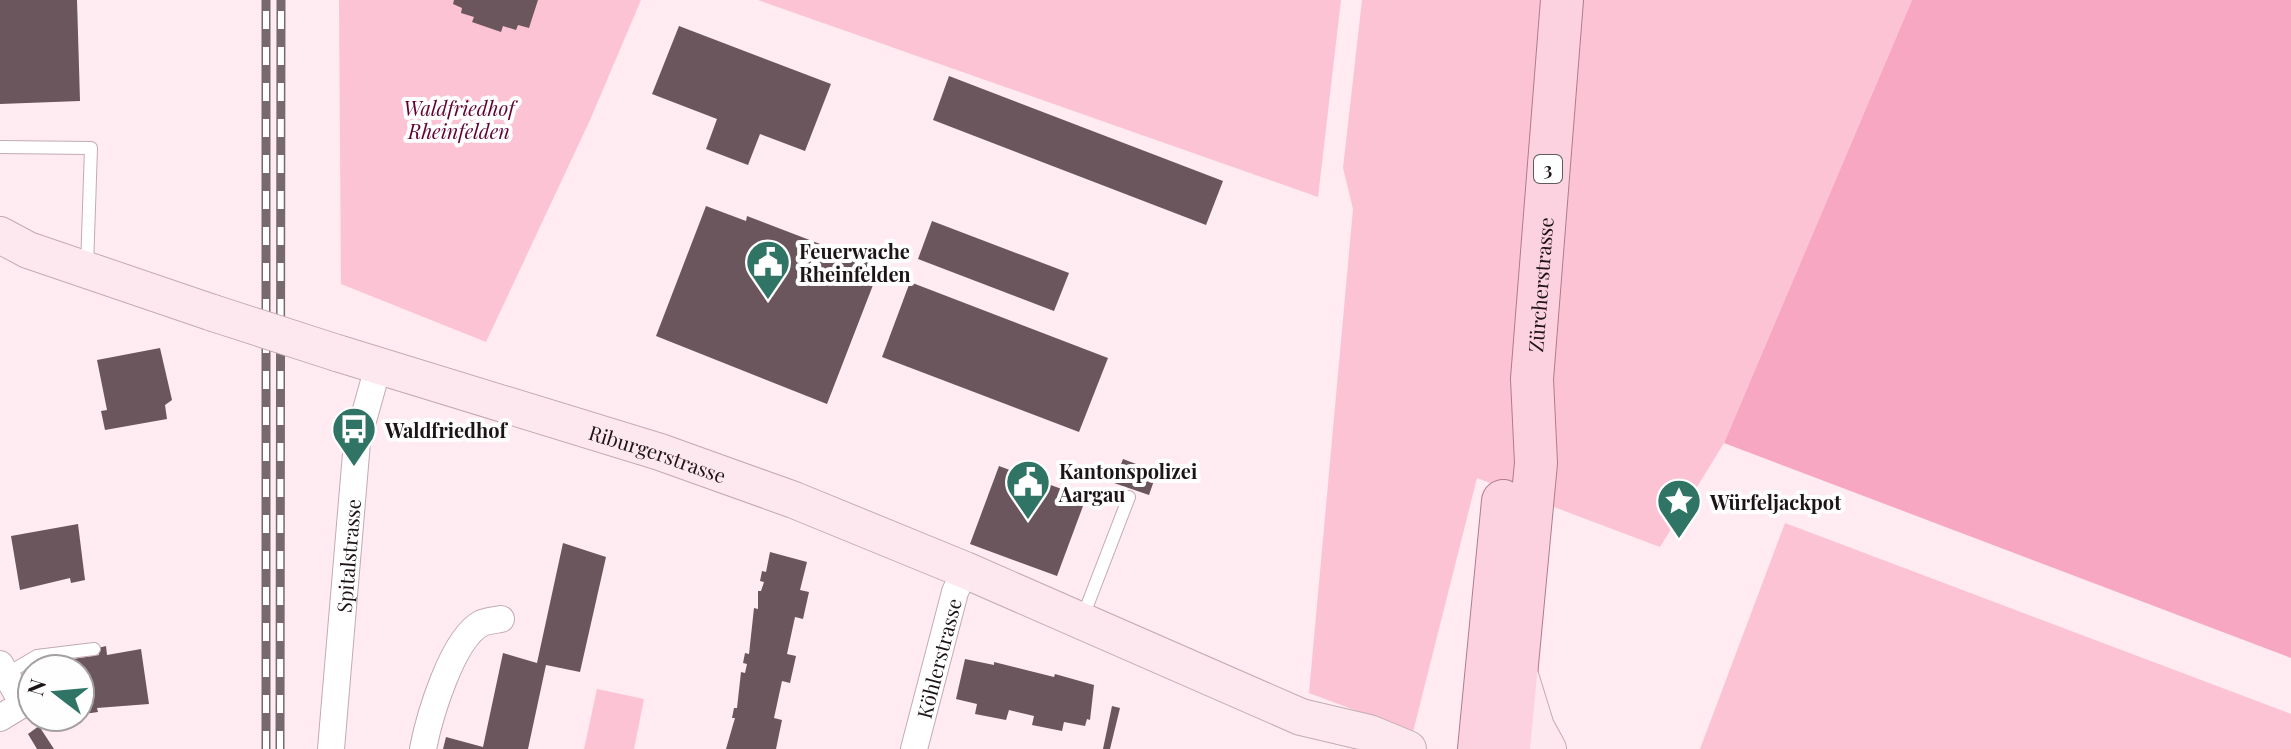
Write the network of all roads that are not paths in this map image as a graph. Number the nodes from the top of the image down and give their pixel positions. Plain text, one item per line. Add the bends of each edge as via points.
1 (1562, 0) edge
2 (0, 147) edge
3 (0, 235) edge
4 (87, 270) junction
5 (378, 367) junction
6 (1532, 379) junction
7 (1129, 497) dead end
8 (965, 570) junction
9 (501, 619) dead end
10 (1081, 622) junction
11 (94, 649) dead end
12 (1518, 668) junction
13 (3, 669) edge
14 (1301, 717) junction
15 (0, 718) edge
16 (331, 749) edge
17 (423, 749) edge
18 (914, 749) edge
19 (1347, 749) edge
20 (1408, 749) edge
21 (1479, 749) edge
22 (1509, 749) edge
23 (1548, 749) edge

1 - 6 main road, Zürcherstrasse / 3
2 - 4 lane via 91,148
3 - 4 street, Riburgerstrasse
4 - 5 street, Riburgerstrasse, bridge
5 - 8 street, Riburgerstrasse via 660,452
5 - 16 street, Spitalstrasse via 357,442
6 - 12 main road, Zürcherstrasse / 3 via 1536,463
6 - 21 main road, Zürcherstrasse / 3 via 1507,457
7 - 10 lane
8 - 10 street, Riburgerstrasse
8 - 18 street, Köhlerstrasse
9 - 17 street via 480,624 458,652 438,689
10 - 14 street, Riburgerstrasse
11 - 13 lane via 37,656
12 - 22 main road, Zürcherstrasse / 3
12 - 23 street
13 - 15 street via 23,704
14 - 19 street, Riburgerstrasse
14 - 20 street, Riburgerstrasse via 1369,733

